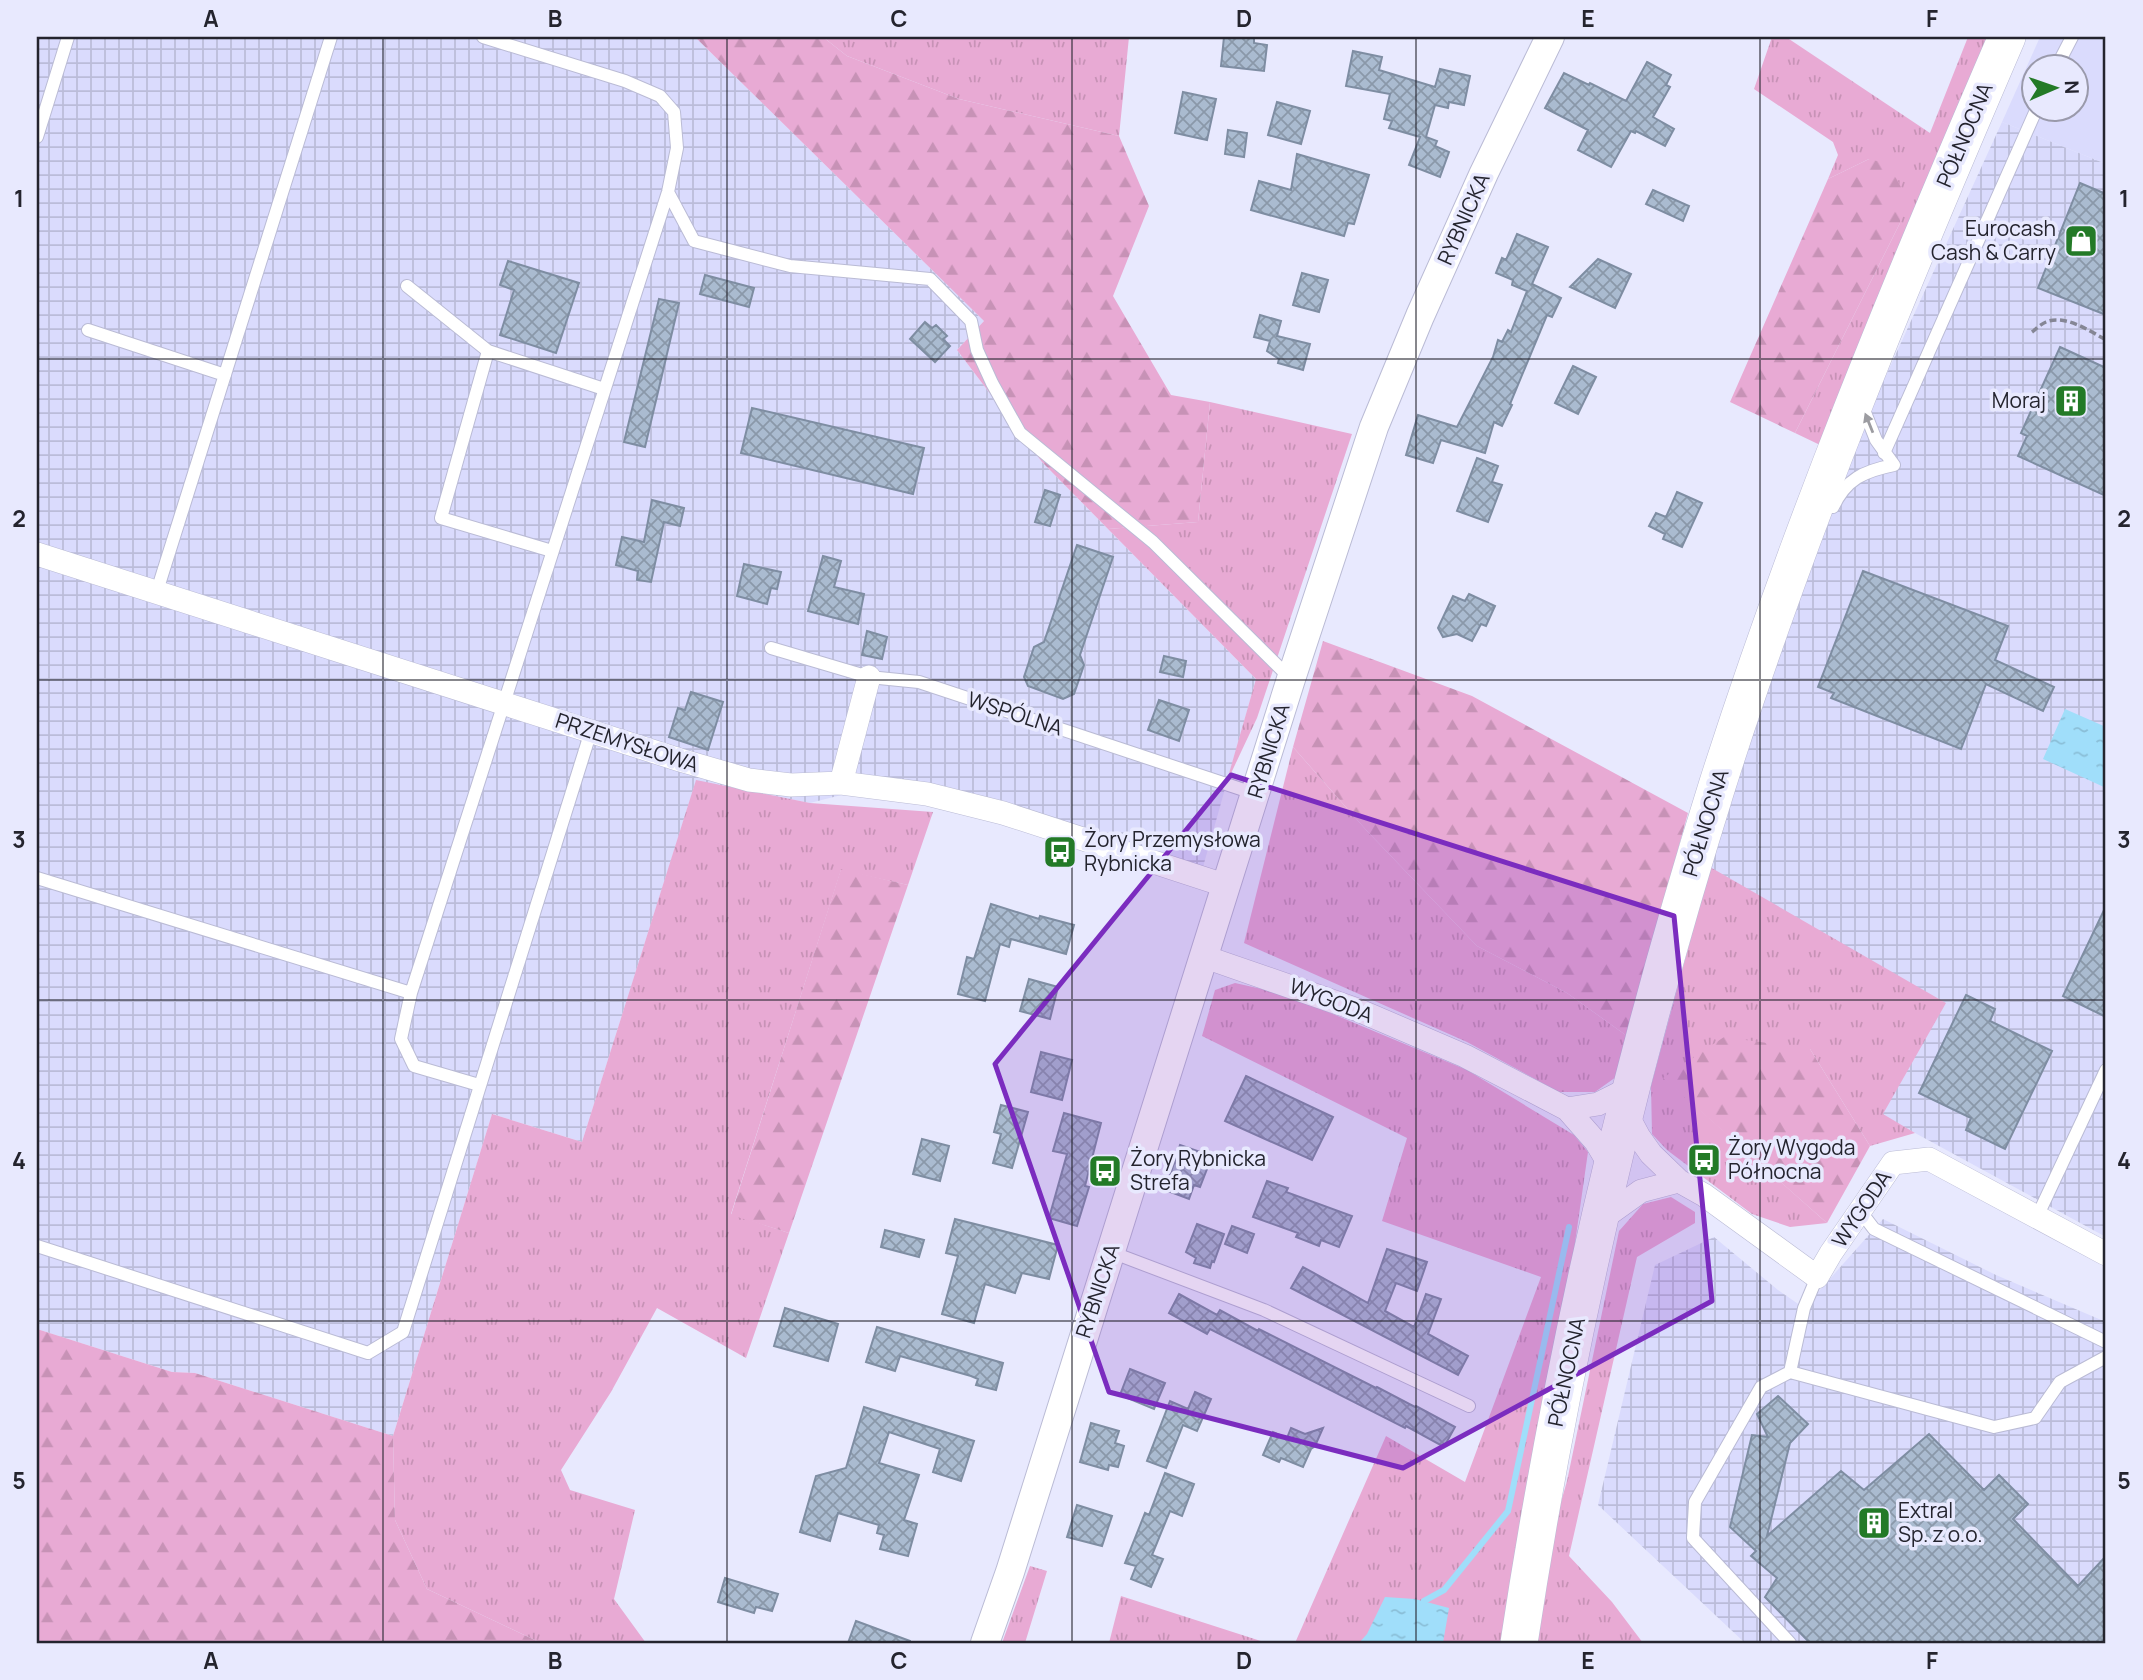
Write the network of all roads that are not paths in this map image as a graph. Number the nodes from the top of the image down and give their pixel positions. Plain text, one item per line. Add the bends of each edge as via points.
1 (68, 37) edge
2 (331, 37) edge
3 (484, 37) edge
4 (1550, 37) edge
5 (2007, 37) edge
6 (2031, 122) edge
7 (37, 136) edge
8 (668, 192) junction
9 (407, 286) dead end
10 (88, 330) dead end
11 (488, 351) junction
12 (225, 376) junction
13 (604, 389) junction
14 (1858, 391) junction
15 (1884, 453) junction
16 (1825, 522) dead end
17 (552, 551) junction
18 (37, 554) edge
19 (157, 591) junction
20 (771, 648) dead end
21 (869, 677) junction
22 (1291, 679) junction
23 (503, 703) junction
24 (591, 731) junction
25 (841, 783) junction
26 (1256, 794) junction
27 (37, 877) edge
28 (1227, 886) junction
29 (1205, 957) junction
30 (411, 993) junction
31 (2106, 1070) edge
32 (479, 1085) junction
33 (1628, 1099) junction
34 (1567, 1109) junction
35 (1611, 1167) junction
36 (1679, 1181) junction
37 (1861, 1212) junction
38 (2038, 1217) junction
39 (1598, 1221) junction
40 (37, 1246) edge
41 (1111, 1252) junction
42 (2106, 1254) edge
43 (1817, 1277) junction
44 (2106, 1342) edge
45 (2106, 1357) edge
46 (1790, 1373) junction
47 (1469, 1406) dead end
48 (985, 1643) edge
49 (1520, 1643) edge
50 (1790, 1643) edge

1 - 7 lane
2 - 12 lane
3 - 8 lane via 660,96 674,112 677,148
4 - 22 street, RYBNICKA via 1484,173 1374,427
5 - 14 main road, PÓŁNOCNA
6 - 15 lane
8 - 13 lane
8 - 22 lane via 694,242 790,266 930,279 971,321 982,361 1020,433 1153,542
9 - 11 lane
10 - 12 lane
11 - 13 lane
11 - 17 lane via 441,518
12 - 19 lane
13 - 17 lane
15 -> 14 lane
14 - 33 main road, PÓŁNOCNA via 1806,548 1756,669 1717,786
15 - 16 lane via 1894,465 1850,482 1840,491
17 - 23 lane
18 - 19 street, PRZEMYSŁOWA
19 - 23 street, PRZEMYSŁOWA
20 - 21 lane, WSPÓLNA
21 - 25 street
21 - 26 lane, WSPÓLNA via 919,682
22 - 26 street, RYBNICKA
23 - 24 street, PRZEMYSŁOWA
23 - 30 lane
24 - 25 street, PRZEMYSŁOWA via 749,780 791,785
24 - 32 lane
25 - 28 street, PRZEMYSŁOWA via 927,794 1003,813
26 - 28 street, RYBNICKA
27 - 30 lane
28 - 29 street, RYBNICKA
29 - 34 street, WYGODA via 1358,1010 1465,1056
29 - 41 street, RYBNICKA
30 - 32 lane via 401,1039 414,1066
31 - 38 lane
32 - 40 lane via 403,1332 368,1353
33 - 34 street
33 - 35 main road, PÓŁNOCNA
33 - 36 street via 1639,1137
34 - 35 street
35 - 39 main road, PÓŁNOCNA
36 - 39 street via 1641,1191
36 - 43 street
37 - 38 street, WYGODA via 1893,1163 1929,1159
37 - 43 street, WYGODA
37 - 44 lane via 1874,1229
38 - 42 street, WYGODA
39 - 49 main road, PÓŁNOCNA via 1550,1457
41 - 47 lane via 1264,1310
41 - 48 street, RYBNICKA
43 - 46 lane via 1804,1308
45 - 46 lane via 2060,1382 2035,1418 1994,1427
46 - 50 lane via 1761,1387 1695,1502 1693,1538

